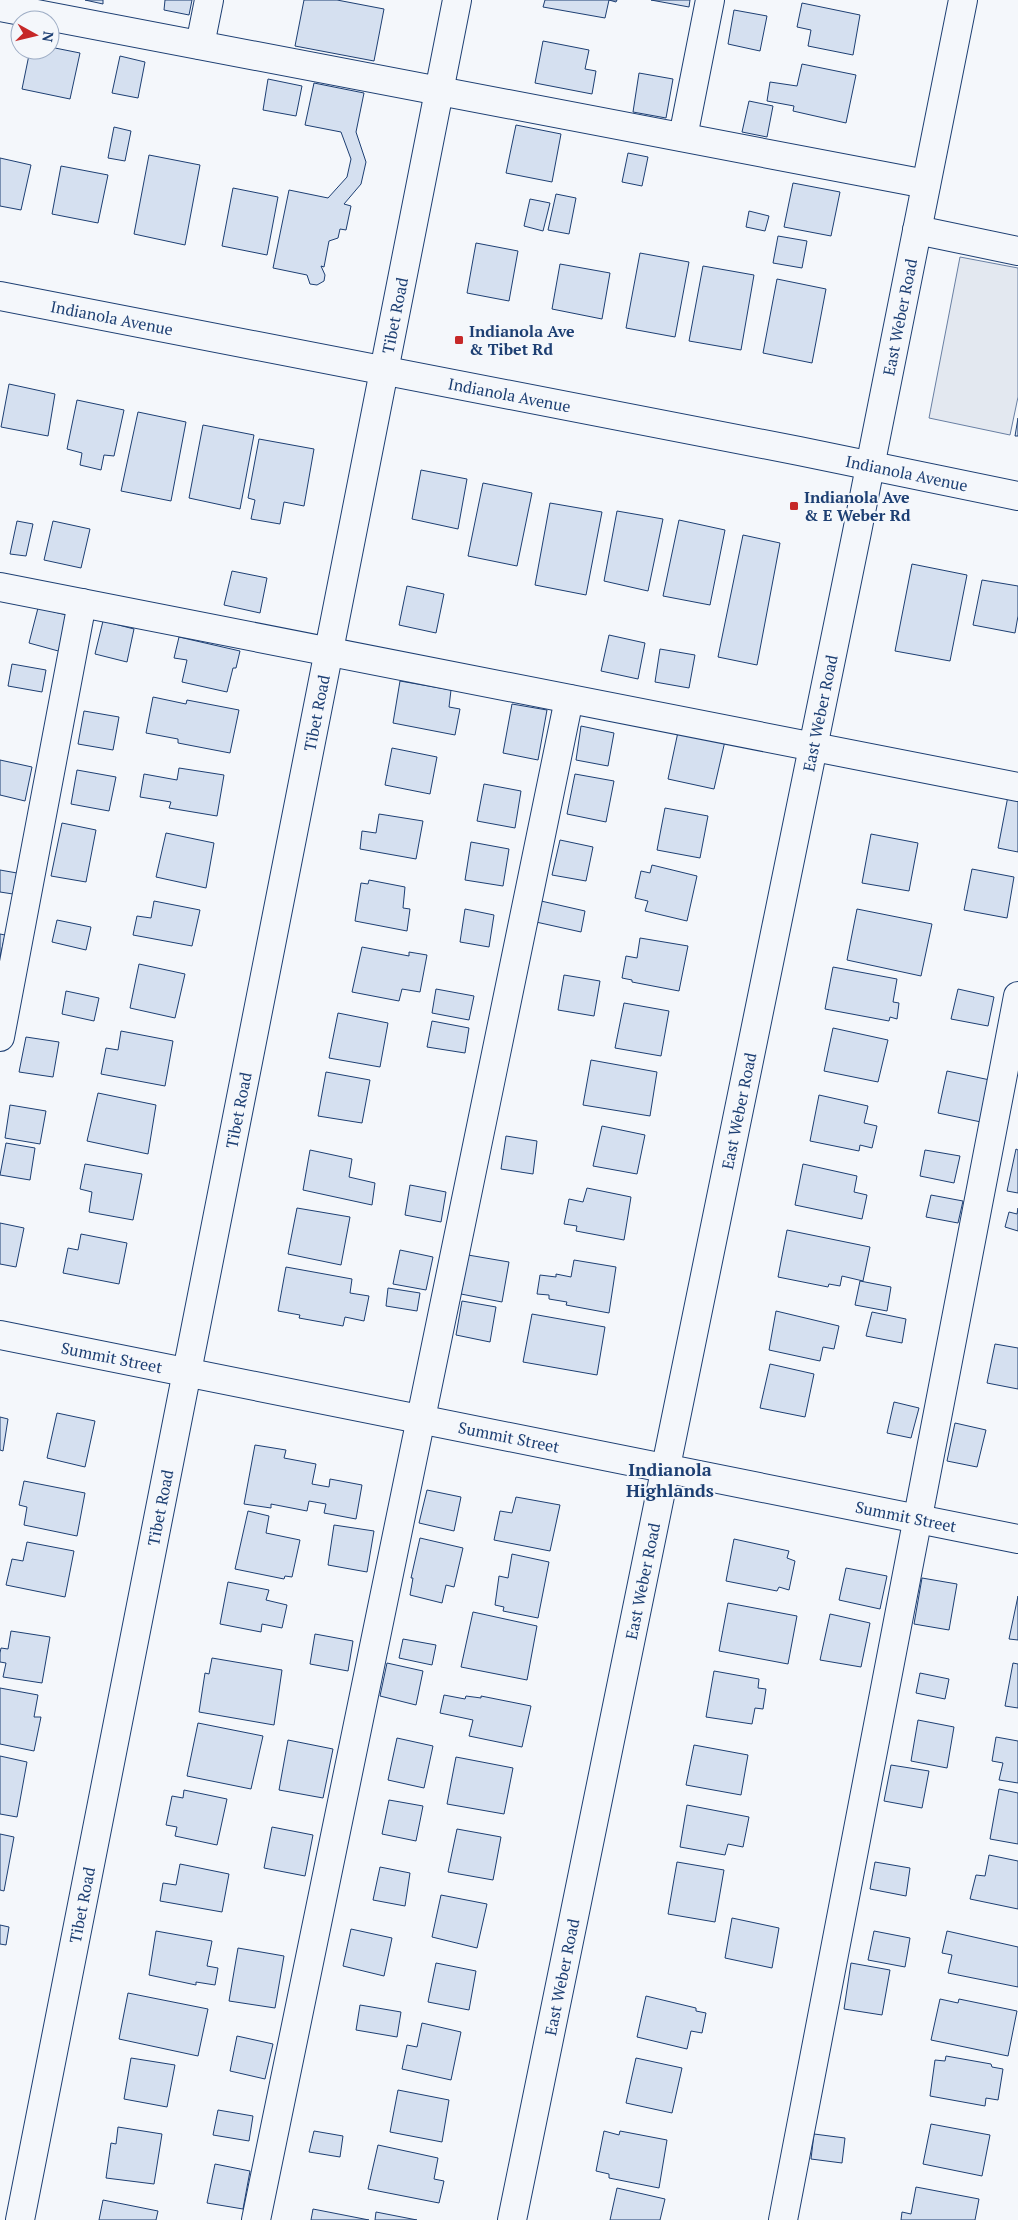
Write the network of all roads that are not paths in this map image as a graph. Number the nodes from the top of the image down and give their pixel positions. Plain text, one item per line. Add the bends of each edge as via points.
1 (208, 0) edge
2 (457, 0) edge
3 (710, 0) edge
4 (963, 0) edge
5 (0, 7) edge
6 (200, 45) junction
7 (439, 91) junction
8 (683, 138) junction
9 (926, 184) junction
10 (917, 230) junction
11 (1018, 251) edge
12 (0, 296) edge
13 (385, 370) junction
14 (869, 466) junction
15 (1018, 496) edge
16 (0, 587) edge
17 (82, 603) junction
18 (329, 652) junction
19 (569, 699) junction
20 (812, 746) junction
21 (1018, 787) edge
22 (1018, 996) edge
23 (0, 1037) edge
24 (0, 1334) edge
25 (187, 1372) junction
26 (421, 1419) junction
27 (665, 1468) junction
28 (917, 1519) junction
29 (1018, 1539) edge
30 (20, 2220) edge
31 (256, 2220) edge
32 (512, 2220) edge
33 (783, 2220) edge

1 - 6 street
2 - 7 street, Tibet Road
3 - 8 street
4 - 9 street, East Weber Road
5 - 6 street
6 - 7 street
7 - 8 street
7 - 13 street, Tibet Road
8 - 9 street
9 - 10 street, East Weber Road
10 - 11 street
10 - 14 street, East Weber Road
12 - 13 street, Indianola Avenue
13 - 14 street, Indianola Avenue
13 - 18 street, Tibet Road
14 - 15 street, Indianola Avenue
14 - 20 street, East Weber Road
16 - 17 street
17 - 18 street
17 - 23 street
18 - 19 street
18 - 25 street, Tibet Road
19 - 20 street
19 - 26 street
20 - 21 street
20 - 27 street, East Weber Road
22 - 28 street
24 - 25 street, Summit Street
25 - 26 street, Summit Street
25 - 30 street, Tibet Road
26 - 27 street, Summit Street
26 - 31 street
27 - 28 street, Summit Street
27 - 32 street, East Weber Road
28 - 29 street, Summit Street
28 - 33 street

